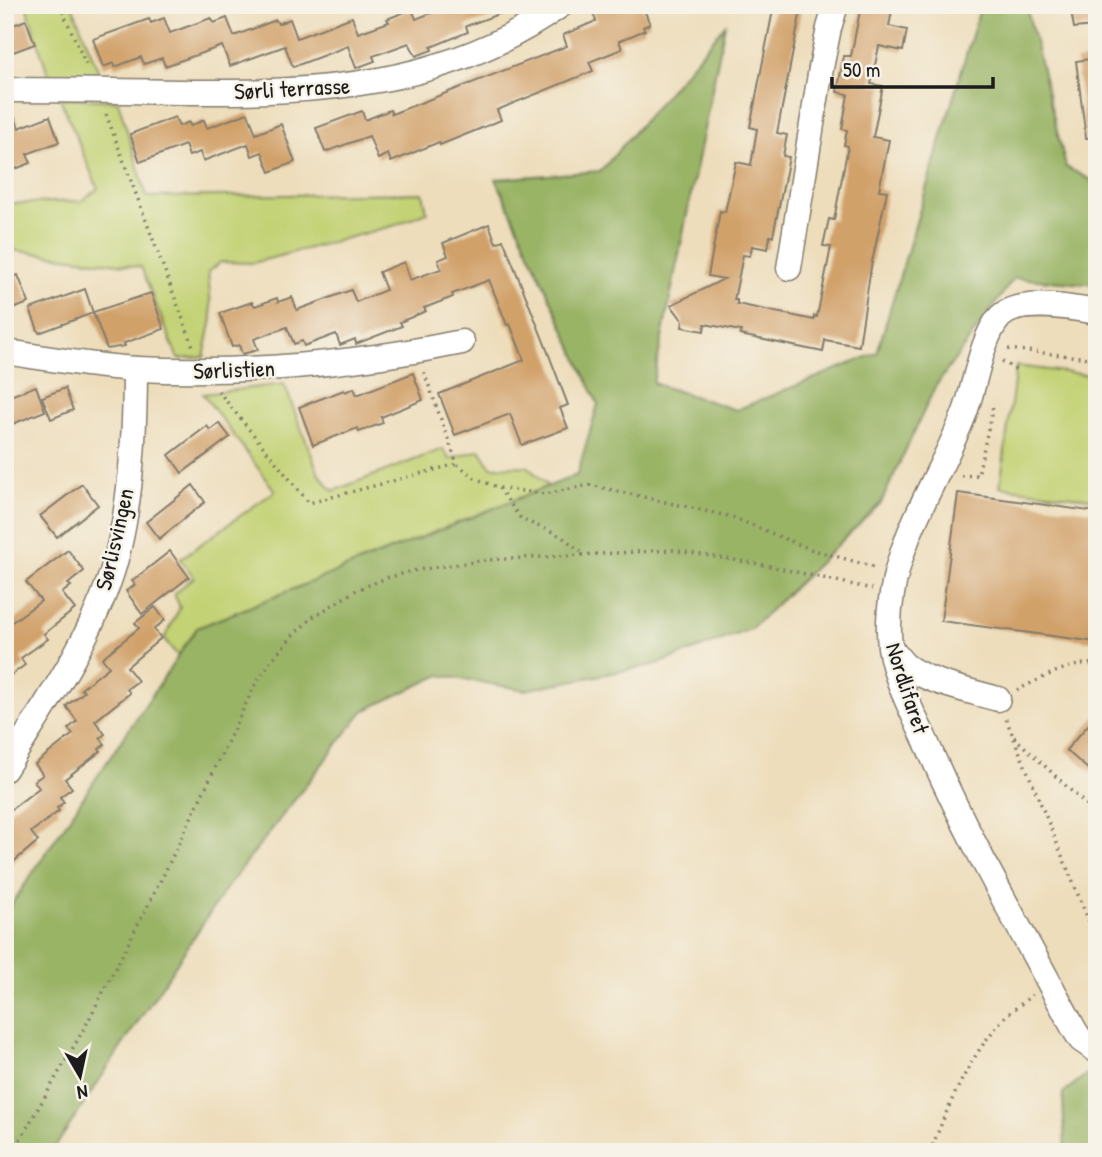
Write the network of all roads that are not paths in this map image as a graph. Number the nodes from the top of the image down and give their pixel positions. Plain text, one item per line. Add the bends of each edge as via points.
1 (561, 5) edge
2 (836, 5) edge
3 (5, 90) edge
4 (789, 268) dead end
5 (1097, 312) edge
6 (461, 342) dead end
7 (5, 352) edge
8 (135, 369) junction
9 (890, 648) junction
10 (998, 699) road end
11 (5, 768) edge
12 (1097, 1051) edge

1 - 3 street, Sørli terrasse via 458,60 362,85 225,92
2 - 4 street via 821,68
5 - 9 street, Nordlifaret via 1038,305 1000,316 965,412 919,510 894,583
6 - 8 street, Sørlistien via 314,366 225,371
7 - 8 street, Sørlistien
8 - 11 street, Sørlisvingen via 132,448 109,580 82,644
9 - 10 street via 914,670
9 - 12 street, Nordlifaret via 950,796 1081,1040

